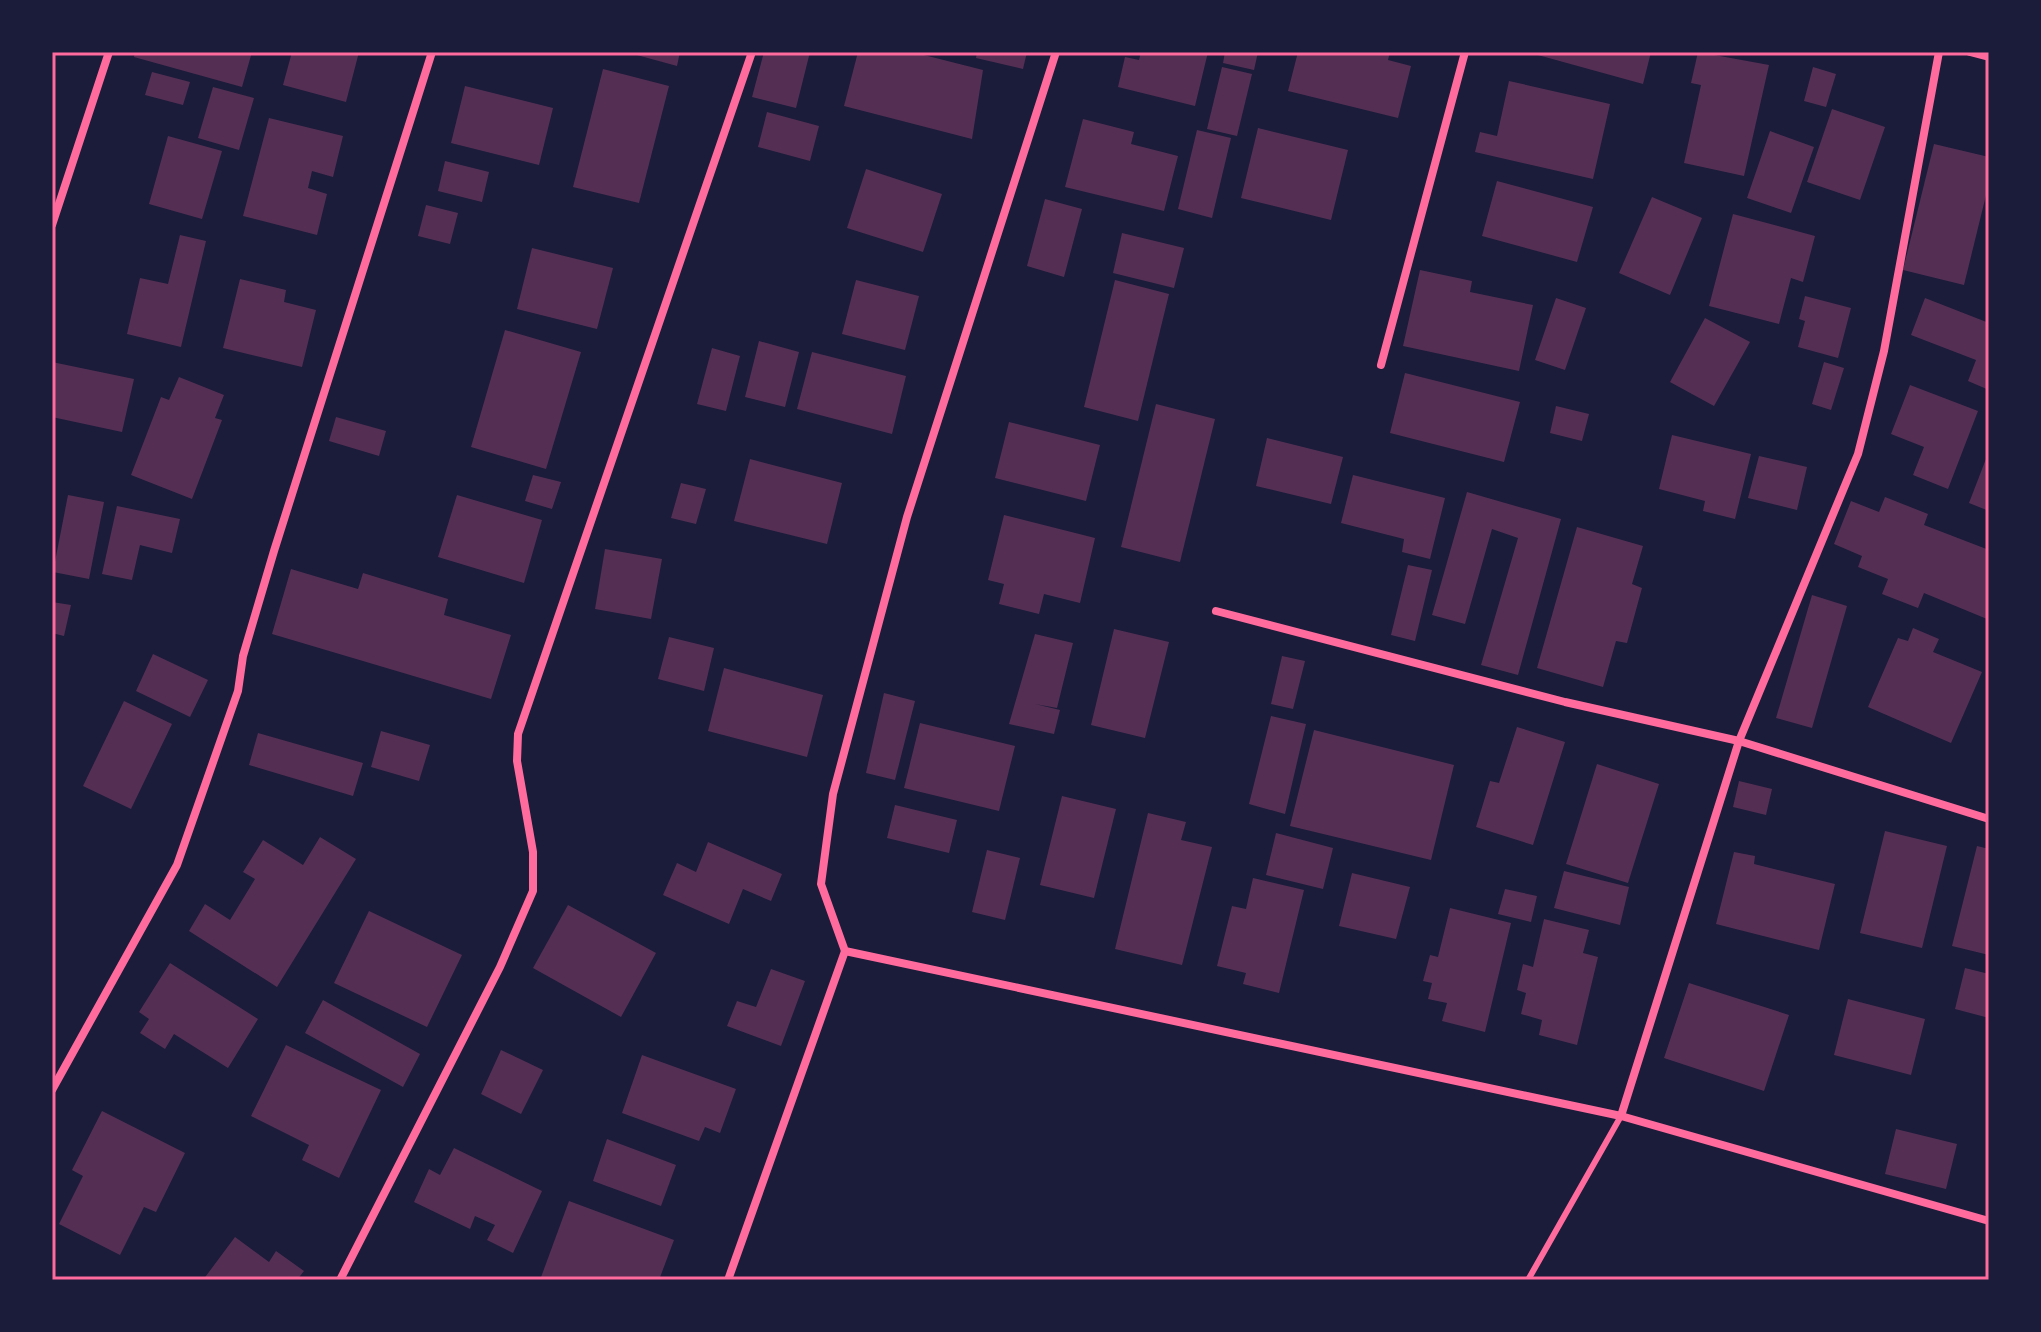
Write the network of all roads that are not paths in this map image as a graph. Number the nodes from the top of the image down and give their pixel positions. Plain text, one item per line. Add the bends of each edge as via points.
1 (109, 52) edge
2 (432, 52) edge
3 (752, 52) edge
4 (1056, 52) edge
5 (1465, 52) edge
6 (1939, 52) edge
7 (1970, 52) edge
8 (1989, 57) edge
9 (52, 225) edge
10 (1381, 365) dead end
11 (1216, 611) dead end
12 (1739, 741) junction
13 (1989, 819) edge
14 (845, 951) junction
15 (52, 1090) edge
16 (1621, 1116) junction
17 (1989, 1221) edge
18 (340, 1280) edge
19 (728, 1280) edge
20 (1528, 1280) edge

1 - 9 street
2 - 15 street via 274,551 238,691 177,865
3 - 18 street via 518,734 533,891 500,967
4 - 14 street via 907,517 833,794 821,884
5 - 10 street
6 - 12 street via 1884,351 1858,454
7 - 8 street
11 - 12 street via 1565,702
12 - 13 street
12 - 16 street
14 - 16 street
14 - 19 street
16 - 17 street
16 - 20 lane

